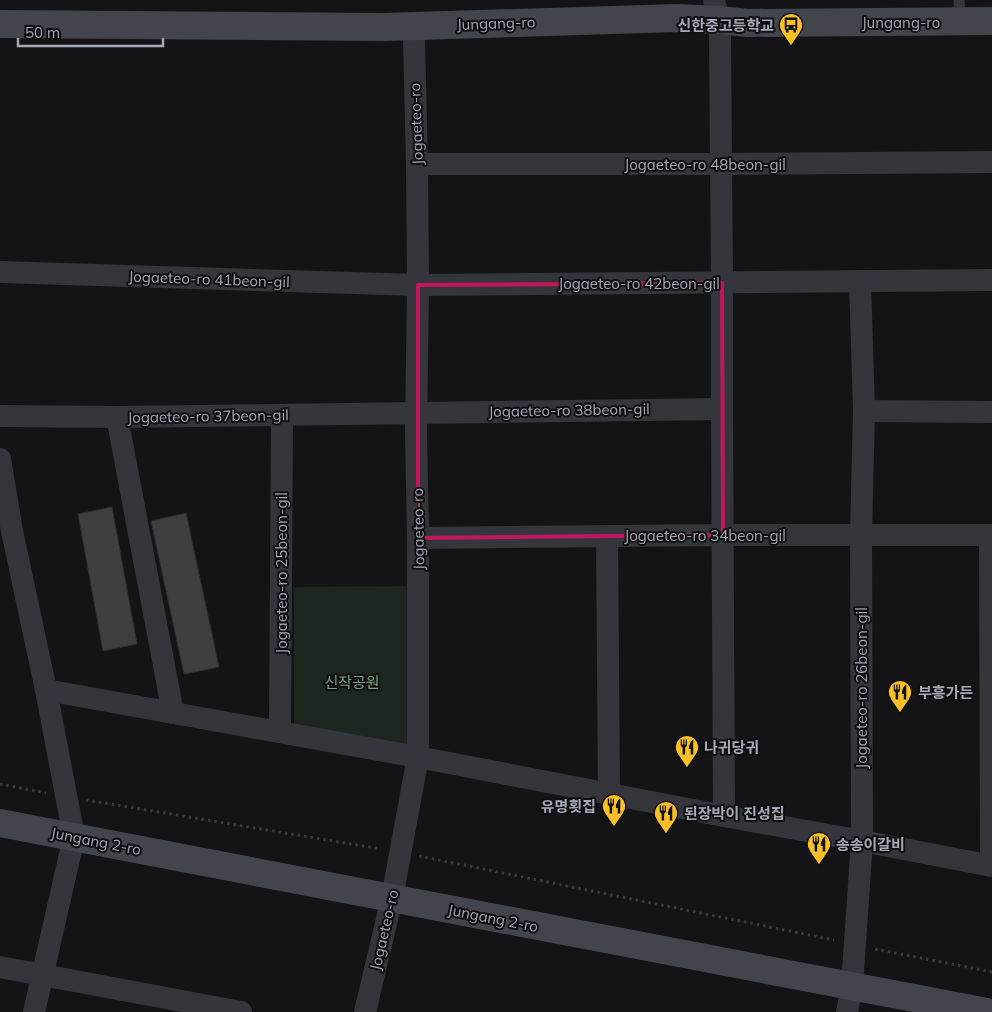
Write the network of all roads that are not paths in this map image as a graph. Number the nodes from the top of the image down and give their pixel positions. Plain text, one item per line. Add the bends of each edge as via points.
1 (959, 11) edge
2 (718, 19) edge
3 (992, 21) edge
4 (0, 24) edge
5 (992, 36) edge
6 (0, 39) edge
7 (414, 40) junction
8 (992, 162) edge
9 (417, 164) junction
10 (721, 164) junction
11 (0, 272) edge
12 (992, 280) edge
13 (860, 281) junction
14 (722, 283) junction
15 (418, 285) junction
16 (722, 409) junction
17 (864, 411) junction
18 (416, 412) junction
19 (282, 415) junction
20 (990, 415) edge
21 (0, 416) edge
22 (117, 417) junction
23 (0, 459) edge
24 (6, 530) edge
25 (861, 534) junction
26 (991, 534) edge
27 (723, 535) junction
28 (607, 536) junction
29 (418, 538) junction
30 (46, 690) junction
31 (173, 713) junction
32 (280, 732) junction
33 (418, 757) junction
34 (609, 794) junction
35 (724, 816) junction
36 (0, 823) edge
37 (74, 837) junction
38 (862, 841) junction
39 (992, 866) edge
40 (392, 898) junction
41 (0, 967) edge
42 (42, 974) junction
43 (850, 999) edge
44 (152, 1004) edge
45 (34, 1012) edge
46 (241, 1012) edge
47 (364, 1012) edge
48 (987, 1012) edge

1 - 2 main road, Jungang-ro via 748,23
1 - 3 main road, Jungang-ro
2 - 4 main road, Jungang-ro via 384,26
2 - 5 main road, Jungang-ro
2 - 7 main road, Jungang-ro
2 - 10 street
6 - 7 main road, Jungang-ro
7 - 9 street, Jogaeteo-ro
8 - 10 street, Jogaeteo-ro 48beon-gil
9 - 10 street, Jogaeteo-ro 48beon-gil
9 - 15 street, Jogaeteo-ro
10 - 14 street
11 - 15 street, Jogaeteo-ro 41beon-gil
12 - 13 street, Jogaeteo-ro 42beon-gil
13 - 14 street, Jogaeteo-ro 42beon-gil
13 - 17 street
14 - 15 street, Jogaeteo-ro 42beon-gil
14 - 16 street
15 - 18 street, Jogaeteo-ro
16 - 18 street, Jogaeteo-ro 38beon-gil
16 - 27 street
17 - 20 street
17 - 25 street
18 - 19 street, Jogaeteo-ro 37beon-gil
18 - 29 street, Jogaeteo-ro
19 - 22 street, Jogaeteo-ro 37beon-gil
19 - 32 street, Jogaeteo-ro 25beon-gil
21 - 22 street, Jogaeteo-ro 37beon-gil
22 - 31 street
23 - 24 street
24 - 30 street
25 - 26 street, Jogaeteo-ro 34beon-gil
25 - 27 street, Jogaeteo-ro 34beon-gil
25 - 38 street, Jogaeteo-ro 26beon-gil
26 - 39 street
27 - 28 street, Jogaeteo-ro 34beon-gil
27 - 35 street
28 - 29 street, Jogaeteo-ro 34beon-gil
28 - 34 street
29 - 33 street, Jogaeteo-ro
30 - 31 street
30 - 37 street
31 - 32 street
32 - 33 street
33 - 34 street
33 - 40 street, Jogaeteo-ro
34 - 35 street
35 - 38 street
36 - 37 main road, Jungang 2-ro
37 - 40 main road, Jungang 2-ro
37 - 42 street
38 - 39 street
38 - 43 street, Jogaeteo-ro 26beon-gil
40 - 43 main road, Jungang 2-ro
40 - 47 street, Jogaeteo-ro
41 - 42 street
42 - 44 street
42 - 45 street
43 - 48 main road, Jungang 2-ro
44 - 46 street

